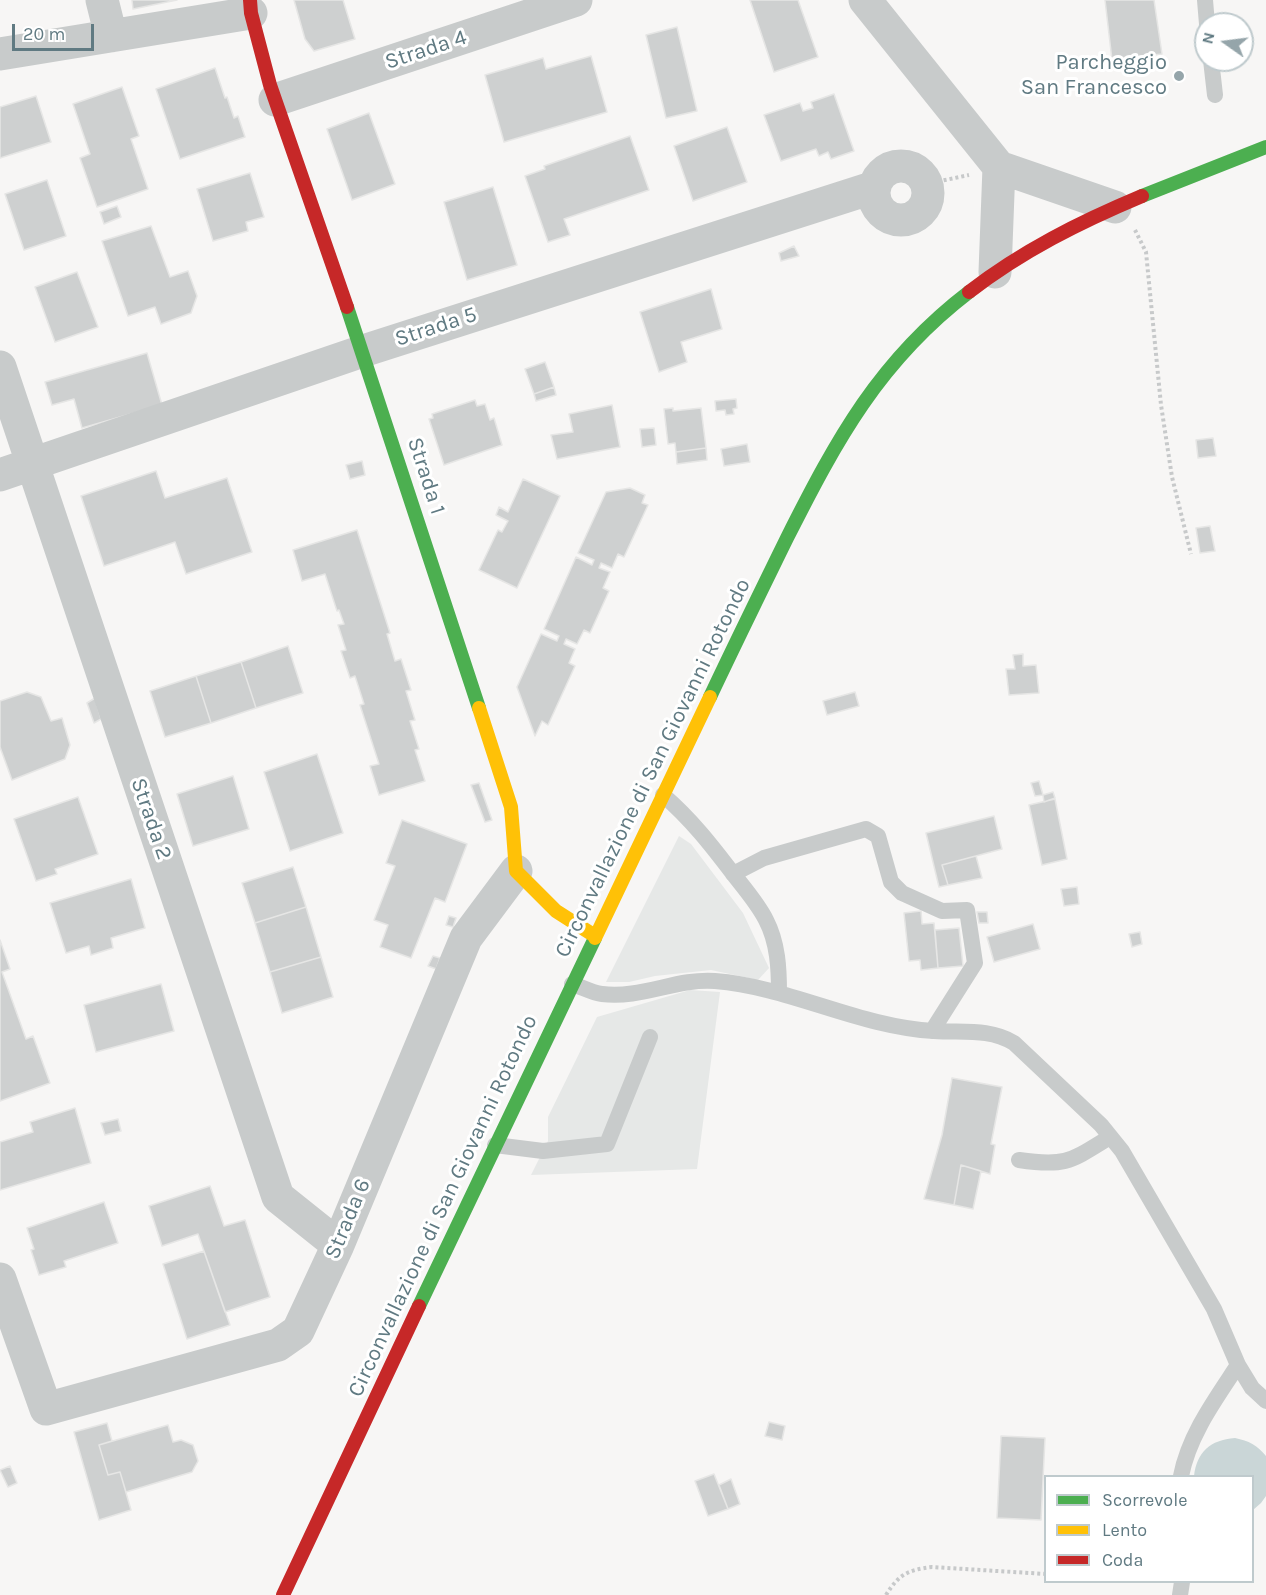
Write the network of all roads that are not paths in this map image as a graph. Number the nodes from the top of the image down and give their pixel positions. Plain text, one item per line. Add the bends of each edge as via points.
1 (102, 0) edge
2 (576, 0) edge
3 (865, 0) edge
4 (250, 7) edge
5 (111, 36) junction
6 (0, 54) edge
7 (1212, 72) edge
8 (1215, 95) dead end
9 (275, 100) junction
10 (1266, 147) edge
11 (995, 162) junction
12 (926, 184) road end
13 (1115, 207) junction
14 (994, 272) junction
15 (363, 351) junction
16 (0, 367) edge
17 (32, 465) junction
18 (0, 475) edge
19 (663, 795) junction
20 (516, 871) junction
21 (733, 874) junction
22 (595, 936) junction
23 (572, 984) junction
24 (778, 993) junction
25 (932, 1031) junction
26 (650, 1038) dead end
27 (1110, 1137) junction
28 (495, 1145) junction
29 (1019, 1160) dead end
30 (338, 1245) junction
31 (0, 1279) edge
32 (1238, 1365) junction
33 (1266, 1401) edge
34 (1181, 1475) edge
35 (283, 1595) edge

1 - 5 street
2 - 9 street, Strada 4
3 - 11 street
4 - 5 street
4 - 9 main road, Strada 1
5 - 6 street
7 - 8 lane
9 - 15 main road, Strada 1
10 - 13 main road, Circonvallazione di San Giovanni Rotondo
11 - 13 street
11 - 14 street
12 - 15 street, Strada 5 via 916,171 900,166 891,168 874,187
13 - 14 main road, Circonvallazione di San Giovanni Rotondo
14 - 19 main road, Circonvallazione di San Giovanni Rotondo via 955,303 887,370 837,441
15 - 17 street, Strada 5
15 - 20 main road, Strada 1 via 511,807
16 - 17 street, Strada 2
17 - 18 street, Strada 5
17 - 30 street, Strada 2 via 278,1197
19 - 21 lane via 691,820
19 - 22 main road, Circonvallazione di San Giovanni Rotondo
20 - 22 main road via 556,911
20 - 30 street, Strada 6 via 466,938
21 - 24 lane via 767,921 779,971
21 - 25 lane via 764,858 866,829 878,836 891,882 902,893 942,912 967,910 975,963
22 - 23 main road, Circonvallazione di San Giovanni Rotondo
23 - 24 lane via 601,994 628,995 690,981 716,981
23 - 28 main road, Circonvallazione di San Giovanni Rotondo
24 - 25 lane via 883,1022
25 - 27 lane via 1001,1035 1072,1096
26 - 28 lane via 607,1144 543,1151
27 - 29 lane via 1073,1160 1049,1165
27 - 32 lane via 1142,1184 1214,1309
28 - 35 main road, Circonvallazione di San Giovanni Rotondo
30 - 31 street, Strada 6 via 298,1331 278,1345 46,1409
32 - 33 lane via 1252,1388
32 - 34 lane via 1189,1447

